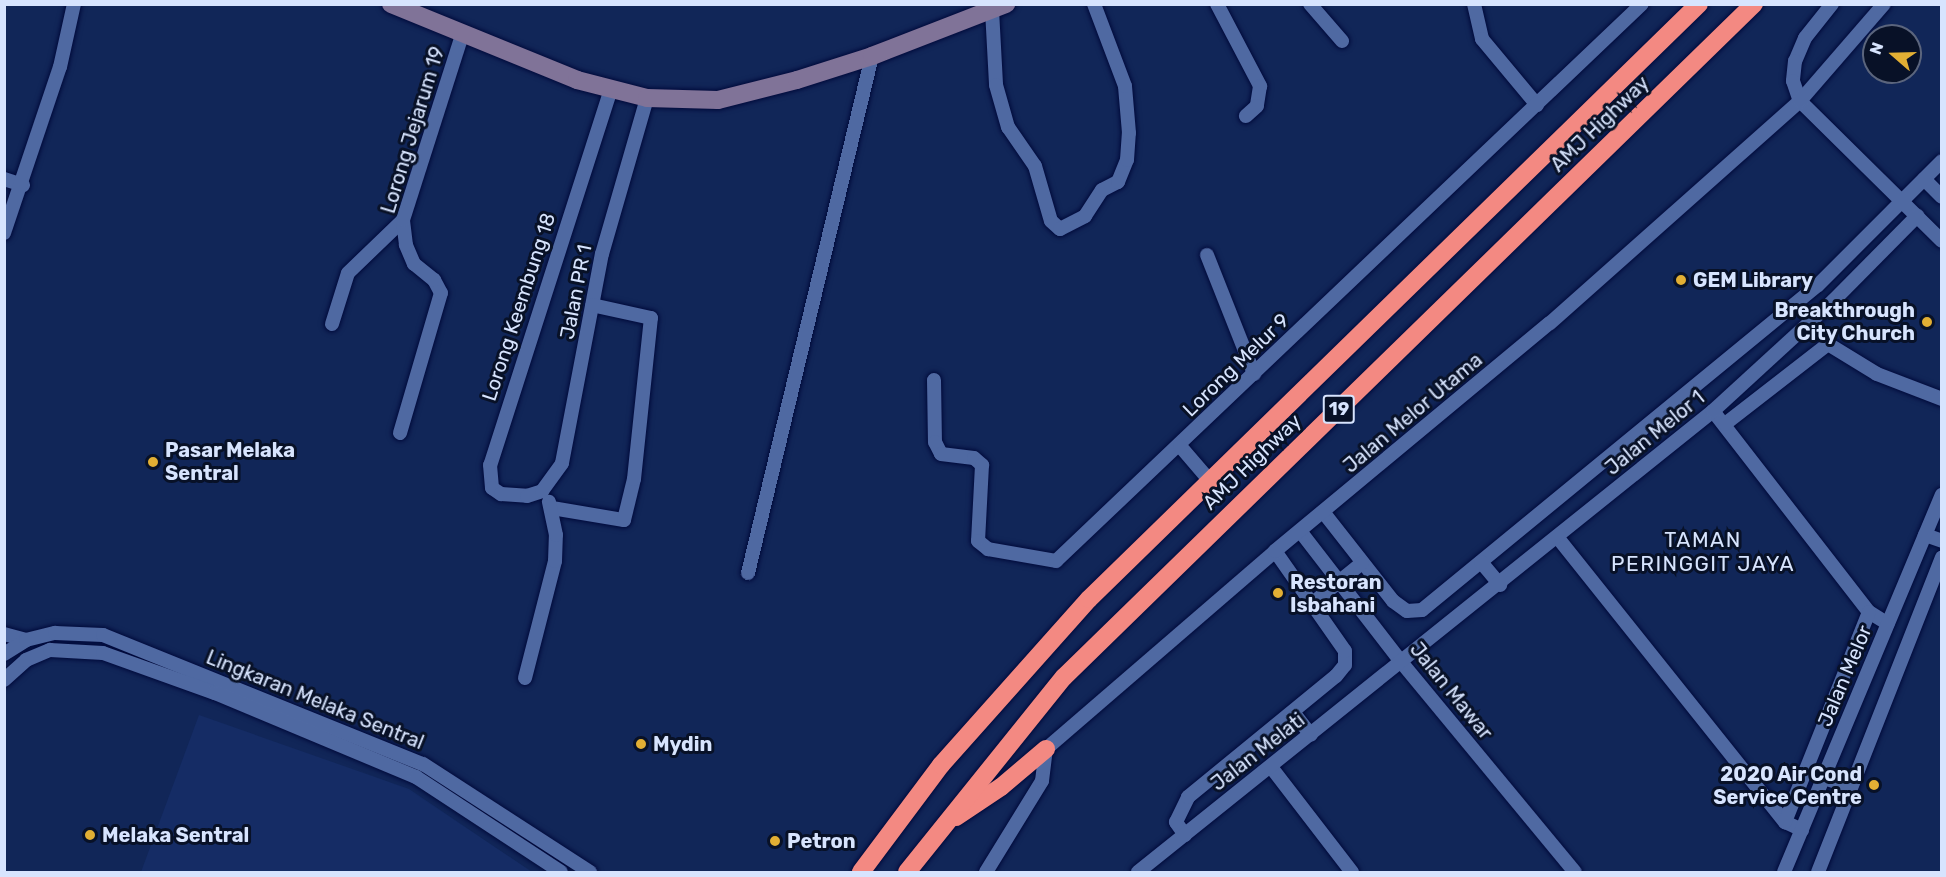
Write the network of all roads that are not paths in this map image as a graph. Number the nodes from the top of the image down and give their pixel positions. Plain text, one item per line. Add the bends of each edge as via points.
1 (74, 4) edge
2 (391, 4) edge
3 (1094, 4) edge
4 (1217, 4) edge
5 (1310, 4) edge
6 (1474, 4) edge
7 (1642, 4) edge
8 (1699, 4) edge
9 (1754, 4) edge
10 (1832, 4) edge
11 (1884, 4) edge
12 (999, 7) edge
13 (462, 35) junction
14 (1342, 41) dead end
15 (872, 56) junction
16 (611, 88) junction
17 (647, 98) junction
18 (1800, 101) junction
19 (1538, 105) junction
20 (1246, 116) dead end
21 (1941, 161) edge
22 (4, 179) edge
23 (1924, 179) junction
24 (23, 185) junction
25 (1941, 197) edge
26 (1902, 201) junction
27 (1917, 216) junction
28 (403, 220) junction
29 (4, 233) edge
30 (1941, 240) edge
31 (1207, 255) dead end
32 (592, 305) junction
33 (332, 324) dead end
34 (1254, 374) junction
35 (934, 380) dead end
36 (1941, 399) edge
37 (1713, 411) junction
38 (1725, 424) junction
39 (400, 433) dead end
40 (1641, 433) junction
41 (1180, 446) junction
42 (1658, 454) junction
43 (1210, 481) junction
44 (542, 490) junction
45 (1941, 495) edge
46 (552, 508) junction
47 (1324, 513) junction
48 (1300, 531) junction
49 (1925, 535) junction
50 (1558, 538) junction
51 (1941, 541) edge
52 (1275, 551) junction
53 (1941, 558) edge
54 (1481, 562) junction
55 (1362, 563) junction
56 (748, 573) dead end
57 (1339, 583) junction
58 (1500, 585) junction
59 (1314, 602) junction
60 (1869, 612) junction
61 (1888, 624) junction
62 (4, 634) edge
63 (26, 640) junction
64 (4, 654) edge
65 (1402, 663) junction
66 (525, 678) dead end
67 (4, 680) edge
68 (1293, 712) junction
69 (1311, 735) junction
70 (1046, 749) junction
71 (1270, 767) junction
72 (1824, 777) junction
73 (1851, 788) junction
74 (1785, 822) junction
75 (940, 828) junction
76 (1802, 830) junction
77 (1185, 835) junction
78 (561, 873) edge
79 (590, 873) edge
80 (861, 873) edge
81 (907, 873) edge
82 (986, 873) edge
83 (1138, 873) edge
84 (1352, 873) edge
85 (1575, 873) edge
86 (1784, 873) edge
87 (1818, 873) edge

1 - 24 street via 60,68
2 - 13 street
3 - 12 street via 1125,86 1127,160 1118,182 1102,190 1085,216 1060,229 1051,221 1035,166 1008,127 996,85
4 - 20 street via 1260,86 1257,106
5 - 14 street
6 - 19 street via 1482,39
7 - 19 street, Lorong Melur 9
8 - 43 highway, AMJ Highway / 19
9 - 75 highway, AMJ Highway / 19 via 1064,676
10 - 18 street via 1805,38 1795,61 1793,81
11 - 18 street
12 - 15 street
13 - 16 street via 577,80
13 - 28 street, Lorong Jejarum 19
15 - 17 street via 718,100
15 - 56 street
16 - 17 street
16 - 44 street, Lorong Keembung 18 via 490,465 492,488 501,494 528,496
17 - 32 street, Jalan PR 1 via 602,254
18 - 26 street
18 - 47 street, Jalan Melor Utama via 1550,323
19 - 34 street, Lorong Melur 9
21 - 23 street
22 - 24 street
23 - 25 street
23 - 26 street
24 - 29 street
26 - 27 street
26 - 40 street via 1818,285
27 - 30 street
27 - 37 street, Jalan Melor 1 via 1833,301
28 - 33 street via 348,273
28 - 39 street, Lorong Jejarum 19 via 406,245 414,264 434,280 441,294
31 - 34 street
32 - 44 street, Jalan PR 1 via 562,463
32 - 46 street via 651,318 634,479 624,520
34 - 41 street, Lorong Melur 9
35 - 41 street, Lorong Melur 9 via 935,442 941,454 974,458 982,465 978,541 988,549 1056,561
36 - 38 street via 1866,369 1828,344
37 - 38 street
37 - 42 street, Jalan Melor 1
38 - 60 street
40 - 42 street
40 - 54 street
41 - 43 street
42 - 50 street, Jalan Melor 1
43 - 80 highway, AMJ Highway / 19 via 1118,570 1010,684 941,765
44 - 46 street
45 - 49 street, Jalan Melor
46 - 66 street via 555,561
47 - 48 street, Jalan Melor Utama
47 - 55 street
48 - 52 street, Jalan Melor Utama
48 - 57 street, Jalan Mawar
49 - 51 street
49 - 61 street, Jalan Melor
50 - 58 street, Jalan Melor 1
50 - 74 street
52 - 59 street
52 - 70 street, Jalan Melor Utama
53 - 73 street
54 - 55 street via 1422,610 1407,611 1393,601
54 - 58 street
55 - 57 street
57 - 59 street
57 - 65 street, Jalan Mawar
58 - 65 street, Jalan Melor 1
59 - 68 street via 1345,651 1344,665
60 - 61 street
60 - 74 street
61 - 72 street, Jalan Melor
62 - 63 street
63 - 64 street, Lingkaran Melaka Sentral
63 - 79 street, Lingkaran Melaka Sentral via 55,633 103,635 423,764
65 - 69 street, Jalan Melati
65 - 85 street, Jalan Mawar
67 - 78 street, Lingkaran Melaka Sentral via 26,660 50,650 103,653 215,693 416,777
68 - 69 street
68 - 77 street via 1188,796 1176,822
69 - 71 street, Jalan Melati
70 - 75 highway via 1001,787
70 - 82 street via 1042,781
71 - 77 street, Jalan Melati
71 - 84 street
72 - 73 street
72 - 76 street, Jalan Melor
73 - 87 street
74 - 76 street
75 - 81 highway, AMJ Highway / 19
76 - 86 street, Jalan Melor
77 - 83 street, Jalan Melati

